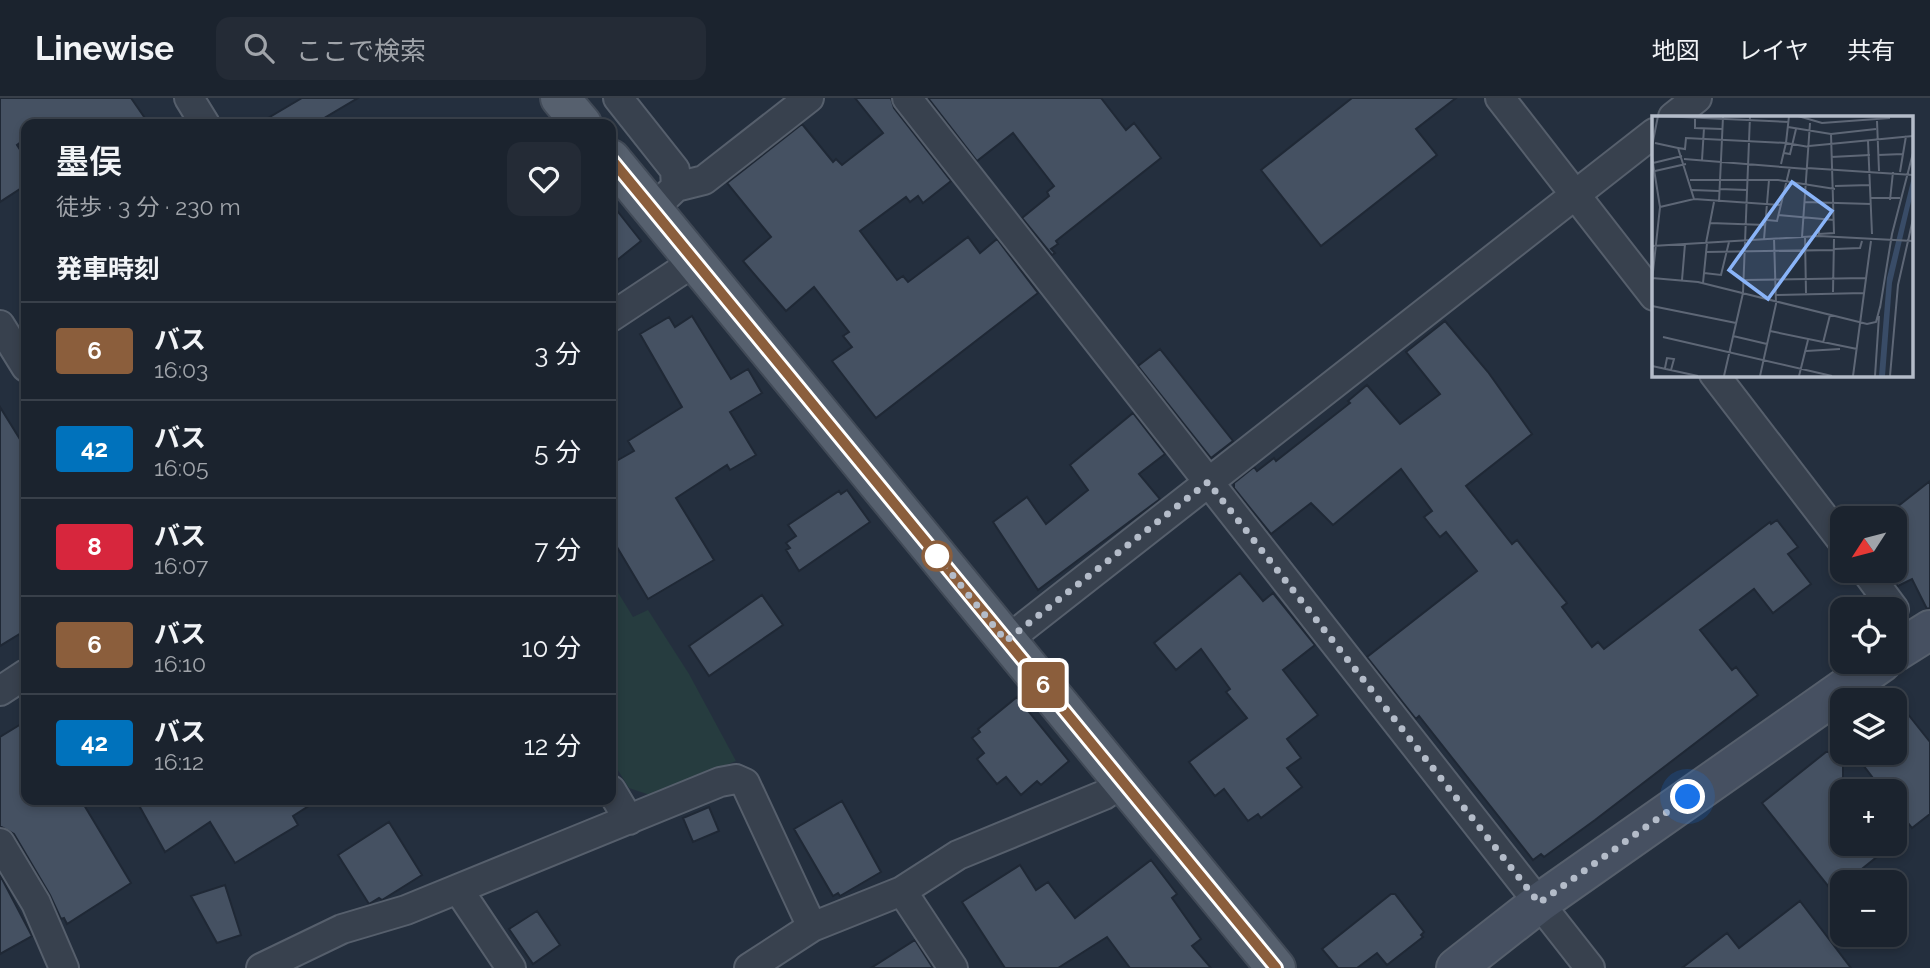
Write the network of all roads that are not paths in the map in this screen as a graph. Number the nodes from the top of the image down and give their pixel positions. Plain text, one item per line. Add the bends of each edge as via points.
1 (189, 98) edge
2 (560, 98) edge
3 (618, 98) edge
4 (809, 98) edge
5 (907, 98) edge
6 (1500, 98) edge
7 (1697, 98) edge
8 (1674, 116) edge
9 (202, 119) edge
10 (578, 119) edge
11 (1652, 135) edge
12 (616, 163) edge
13 (1575, 195) junction
14 (664, 198) junction
15 (694, 262) junction
16 (1652, 293) edge
17 (616, 314) edge
18 (0, 325) edge
19 (21, 359) edge
20 (1716, 376) edge
21 (1208, 482) junction
22 (1830, 525) edge
23 (1006, 641) junction
24 (1865, 674) edge
25 (21, 677) edge
26 (0, 691) edge
27 (1123, 782) junction
28 (616, 798) edge
29 (629, 820) junction
30 (0, 843) edge
31 (458, 888) junction
32 (902, 891) junction
33 (1539, 903) junction
34 (812, 927) junction
35 (64, 968) edge
36 (261, 968) edge
37 (511, 968) edge
38 (750, 968) edge
39 (953, 968) edge
40 (1276, 968) edge
41 (1456, 968) edge
42 (1590, 968) edge

1 - 9 street
2 - 10 main road
3 - 14 street via 675,170
4 - 14 street via 704,180
5 - 21 street
6 - 13 street
7 - 8 street
11 - 13 street
12 - 14 main road
13 - 16 street
13 - 21 street
14 - 15 main road
15 - 17 street
15 - 23 main road
18 - 19 street
20 - 22 street
21 - 23 street
21 - 33 street
23 - 27 main road
24 - 33 main road
25 - 26 street
27 - 32 street via 1104,795 958,855
27 - 40 main road
28 - 29 street
29 - 31 street
29 - 34 street via 720,782 736,779 745,783
30 - 35 street via 36,904
31 - 36 street via 342,929
31 - 37 street
32 - 34 street
32 - 39 street
33 - 41 main road
33 - 42 street
34 - 38 street

